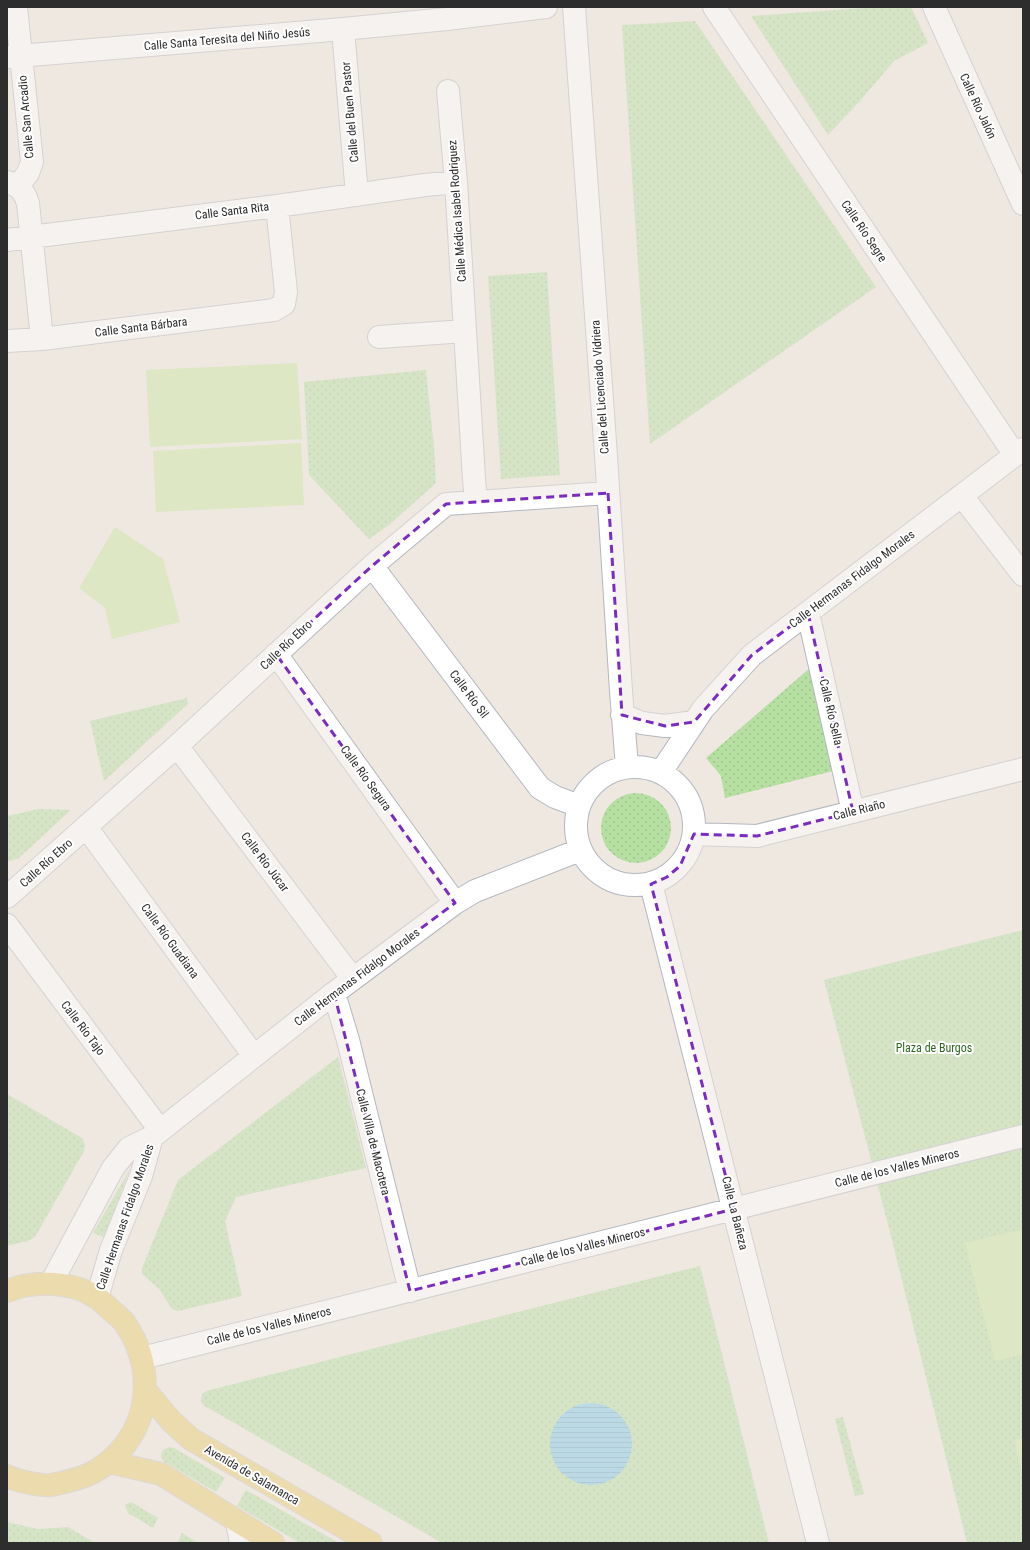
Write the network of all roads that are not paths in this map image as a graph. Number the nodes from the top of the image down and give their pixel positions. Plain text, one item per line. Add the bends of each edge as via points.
1 (16, 7) edge
2 (546, 7) edge
3 (574, 7) edge
4 (714, 7) edge
5 (934, 7) edge
6 (446, 13) edge
7 (343, 29) junction
8 (14, 57) edge
9 (448, 91) dead end
10 (456, 182) junction
11 (12, 184) edge
12 (356, 195) junction
13 (1023, 204) edge
14 (277, 206) junction
15 (32, 236) junction
16 (7, 240) edge
17 (465, 331) junction
18 (379, 337) dead end
19 (42, 339) junction
20 (7, 341) edge
21 (1019, 452) edge
22 (608, 493) junction
23 (962, 496) junction
24 (476, 502) junction
25 (372, 566) junction
26 (1023, 575) edge
27 (808, 613) junction
28 (276, 654) junction
29 (622, 715) junction
30 (694, 722) junction
31 (177, 746) junction
32 (627, 767) junction
33 (1023, 769) edge
34 (661, 772) junction
35 (579, 806) junction
36 (853, 812) junction
37 (86, 827) junction
38 (694, 834) junction
39 (580, 850) junction
40 (651, 884) junction
41 (7, 897) edge
42 (455, 902) junction
43 (7, 925) edge
44 (353, 979) junction
45 (334, 993) junction
46 (254, 1056) junction
47 (156, 1134) junction
48 (1023, 1136) edge
49 (734, 1209) junction
50 (51, 1283) junction
51 (7, 1291) edge
52 (410, 1291) junction
53 (97, 1298) junction
54 (142, 1358) junction
55 (146, 1391) junction
56 (110, 1462) junction
57 (7, 1476) edge
58 (237, 1522) junction
59 (241, 1543) edge
60 (273, 1543) edge
61 (371, 1543) edge
62 (818, 1543) edge

1 - 8 street, Calle San Arcadio
2 - 6 street, Calle Santa Teresita del Niño Jesús
3 - 22 street, Calle del Licenciado Vidriera
4 - 21 street, Calle Río Segre
5 - 13 street, Calle Río Jalón
6 - 7 street, Calle Santa Teresita del Niño Jesús
7 - 8 street, Calle Santa Teresita del Niño Jesús
7 - 12 street, Calle del Buen Pastor
8 - 11 street, Calle San Arcadio via 32,162 28,172
9 - 10 street, Calle Médica Isabel Rodriguez
10 - 12 street, Calle Santa Rita
10 - 17 street, Calle Médica Isabel Rodriguez
11 - 15 street, Calle San Arcadio via 24,193 28,203
12 - 14 street, Calle Santa Rita
14 - 15 street, Calle Santa Rita
14 - 19 street, Calle Santa Bárbara via 286,292 284,304 274,310
15 - 16 street, Calle Santa Rita
15 - 19 street, Calle San Arcadio
17 - 18 street
17 - 24 street, Calle Médica Isabel Rodriguez
19 - 20 street, Calle Santa Bárbara
21 - 23 street, Calle Hermanas Fidalgo Morales
22 - 24 street, Calle Río Ebro
22 - 29 street, Calle del Licenciado Vidriera
23 - 26 street
23 - 27 street, Calle Hermanas Fidalgo Morales
24 - 25 street, Calle Río Ebro via 446,504
25 - 28 street, Calle Río Ebro
25 - 35 street, Calle Río Sil via 540,788
27 - 30 street, Calle Hermanas Fidalgo Morales via 752,655
27 - 36 street, Calle Río Sella
28 - 31 street, Calle Río Ebro
28 - 42 street, Calle Río Segura
29 - 30 street via 642,723 665,726
29 - 32 street, Calle del Licenciado Vidriera
30 - 34 street, Calle Hermanas Fidalgo Morales
31 - 37 street, Calle Río Ebro
31 - 44 street, Calle Río Júcar
32 - 34 street via 650,768
32 - 35 street via 606,773 590,787
33 - 36 street, Calle Riaño
34 - 38 street via 683,791 690,804
35 - 39 street via 575,828
36 - 38 street, Calle Riaño via 757,836
37 - 41 street, Calle Río Ebro
37 - 46 street, Calle Río Guadiana
38 - 40 street via 689,851 680,866 667,877
39 - 40 street via 587,862 609,880 623,885
39 - 42 street, Calle Hermanas Fidalgo Morales via 475,890
40 - 49 street, Calle La Bañeza
42 - 44 street, Calle Hermanas Fidalgo Morales
43 - 47 street, Calle Río Tajo
44 - 45 street, Calle Hermanas Fidalgo Morales
45 - 46 street, Calle Hermanas Fidalgo Morales
45 - 52 street, Calle Villa de Macotera
46 - 47 street, Calle Hermanas Fidalgo Morales
47 - 50 street, Calle Hermanas Fidalgo Morales via 129,1148 113,1168
47 - 53 street, Calle Hermanas Fidalgo Morales via 111,1250
48 - 49 street, Calle de los Valles Mineros
49 - 52 street, Calle de los Valles Mineros
49 - 62 street, Calle La Bañeza
50 - 51 main road via 33,1284
50 - 53 main road via 75,1288
52 - 54 street, Calle de los Valles Mineros
53 - 54 main road via 126,1324
54 - 55 main road
55 - 56 main road via 140,1418 128,1442
55 - 61 main road, Avenida de Salamanca via 171,1421 191,1439
56 - 57 main road via 83,1478 50,1485 15,1480
56 - 58 main road via 161,1474
58 - 59 street
58 - 60 main road

